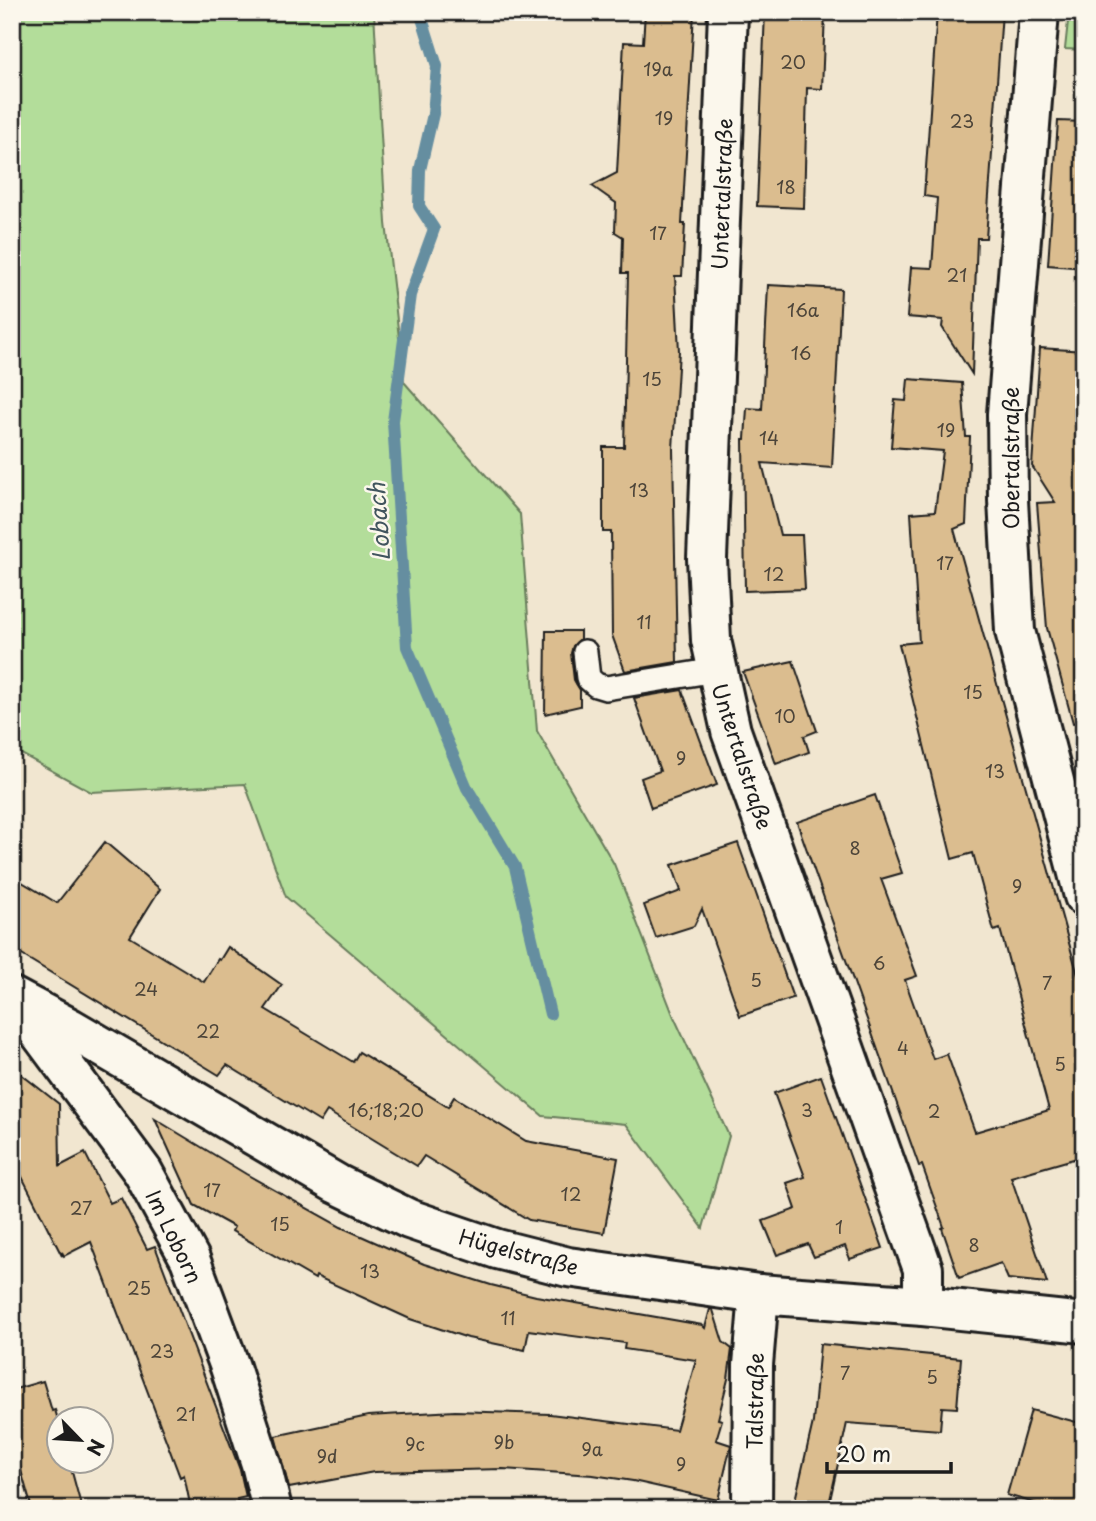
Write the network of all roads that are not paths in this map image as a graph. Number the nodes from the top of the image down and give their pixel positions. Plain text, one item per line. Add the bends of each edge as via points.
1 (728, 12) edge
2 (1039, 12) edge
3 (585, 652) dead end
4 (716, 670) junction
5 (1084, 896) edge
6 (12, 997) edge
7 (759, 1294) junction
8 (923, 1306) junction
9 (1084, 1323) edge
10 (272, 1509) edge
11 (752, 1509) edge

1 - 4 street, Untertalstraße via 708,559
2 - 5 street, Obertalstraße via 1007,414 1008,500 1015,631
3 - 4 lane via 588,678 606,688
4 - 8 street, Untertalstraße via 731,732 923,1269
6 - 7 street, Hügelstraße via 337,1184 410,1219 496,1249 568,1267
6 - 10 street, Im Loborn via 142,1172 190,1259 230,1367
7 - 8 street, Hügelstraße
7 - 11 street, Talstraße via 753,1365
8 - 9 street, Hügelstraße

